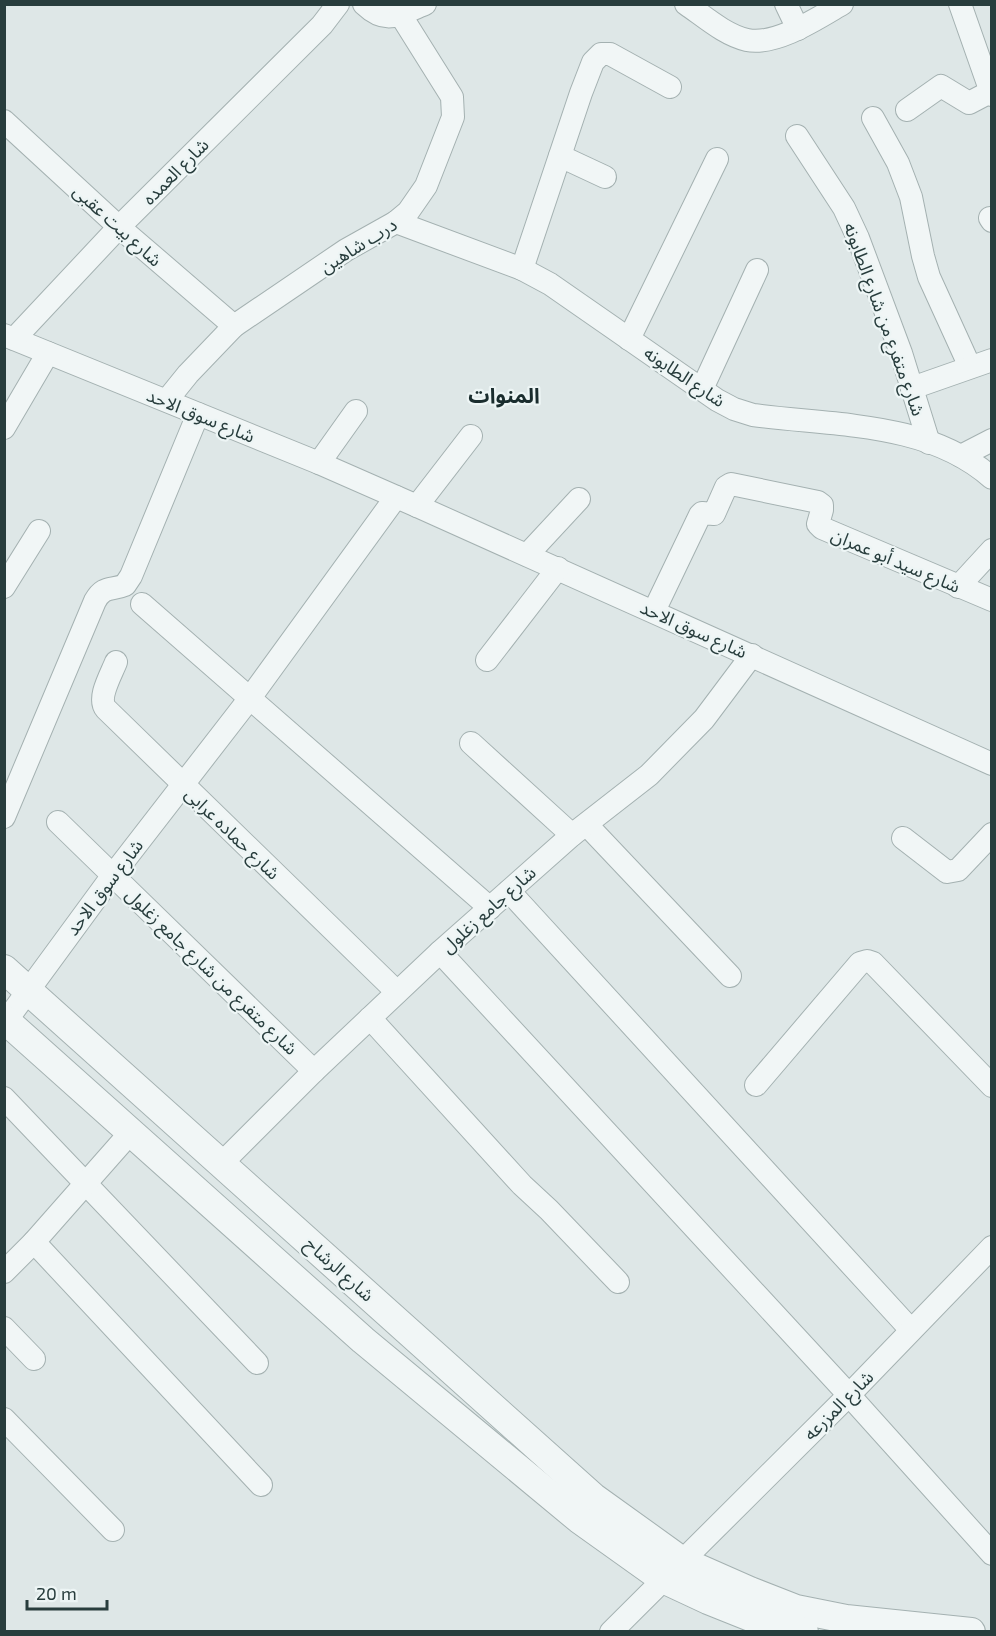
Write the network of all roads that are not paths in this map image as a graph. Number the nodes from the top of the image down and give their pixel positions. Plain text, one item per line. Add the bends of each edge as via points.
1 (338, 4) edge
2 (364, 4) edge
3 (425, 4) edge
4 (687, 4) edge
5 (786, 4) edge
6 (842, 4) edge
7 (960, 4) edge
8 (400, 14) junction
9 (798, 29) junction
10 (670, 87) dead end
11 (991, 94) edge
12 (907, 110) dead end
13 (873, 118) dead end
14 (4, 121) edge
15 (797, 136) dead end
16 (560, 156) junction
17 (717, 159) dead end
18 (605, 177) dead end
19 (396, 222) junction
20 (119, 227) junction
21 (522, 269) junction
22 (757, 270) dead end
23 (234, 326) junction
24 (9, 337) edge
25 (629, 339) junction
26 (48, 353) junction
27 (992, 360) edge
28 (970, 368) junction
29 (912, 388) junction
30 (702, 389) junction
31 (167, 400) junction
32 (356, 411) dead end
33 (198, 414) junction
34 (4, 428) edge
35 (471, 436) dead end
36 (992, 440) edge
37 (929, 443) junction
38 (962, 456) junction
39 (319, 463) junction
40 (992, 478) edge
41 (579, 499) dead end
42 (407, 502) junction
43 (39, 531) dead end
44 (992, 550) edge
45 (527, 555) junction
46 (558, 568) junction
47 (4, 587) edge
48 (958, 587) junction
49 (992, 600) edge
50 (142, 604) dead end
51 (654, 611) junction
52 (752, 655) junction
53 (487, 660) dead end
54 (116, 662) dead end
55 (250, 698) junction
56 (471, 743) dead end
57 (992, 764) edge
58 (183, 785) junction
59 (4, 817) edge
60 (58, 822) dead end
61 (579, 830) junction
62 (992, 834) edge
63 (903, 838) dead end
64 (113, 875) junction
65 (509, 891) junction
66 (490, 908) junction
67 (440, 952) junction
68 (4, 969) edge
69 (730, 976) dead end
70 (28, 990) junction
71 (397, 992) junction
72 (370, 1018) junction
73 (5, 1020) edge
74 (314, 1071) junction
75 (756, 1085) dead end
76 (992, 1086) edge
77 (4, 1098) edge
78 (131, 1132) junction
79 (222, 1163) junction
80 (86, 1183) junction
81 (34, 1242) junction
82 (992, 1247) edge
83 (4, 1272) edge
84 (618, 1282) dead end
85 (4, 1328) edge
86 (911, 1330) junction
87 (34, 1359) dead end
88 (257, 1363) dead end
89 (849, 1395) junction
90 (4, 1419) edge
91 (261, 1485) dead end
92 (113, 1530) dead end
93 (992, 1554) edge
94 (673, 1570) junction
95 (611, 1632) edge
96 (804, 1632) edge
97 (971, 1632) edge

1 - 20 street, شارع العمده via 322,25
2 - 8 street via 382,17
3 - 8 street
4 - 9 street via 721,29 746,40 770,39
5 - 9 street
6 - 9 street
7 - 11 street
8 - 19 street, درب شاهين via 454,106 426,186
10 - 16 street via 610,54 601,54 593,62
11 - 12 street via 969,103 941,86
13 - 28 street via 898,163 911,197 929,277
14 - 20 street, شارع بيت عقبى
15 - 29 street, شارع متفرع من شارع الطابونه via 844,208 858,238
16 - 18 street
16 - 21 street
17 - 25 street
19 - 21 street, شارع الطابونه
19 - 23 street, درب شاهين via 346,250
20 - 23 street, شارع بيت عقبى
20 - 24 street, شارع العمده
21 - 25 street, شارع الطابونه
22 - 30 street
23 - 31 street, درب شاهين
24 - 26 street, شارع سوق الاحد
25 - 30 street, شارع الطابونه
26 - 31 street, شارع سوق الاحد
26 - 34 street
27 - 28 street
28 - 29 street
29 - 37 street, شارع متفرع من شارع الطابونه
30 - 37 street, شارع الطابونه via 734,409 753,415 877,428
31 - 33 street, شارع سوق الاحد
32 - 39 street
33 - 39 street, شارع سوق الاحد
33 - 59 street via 131,576 125,585 108,588 95,601
35 - 42 street
36 - 38 street
37 - 38 street, شارع الطابونه
38 - 40 street, شارع الطابونه
39 - 42 street, شارع سوق الاحد
41 - 45 street
42 - 45 street, شارع سوق الاحد
42 - 55 street, شارع سوق الاحد
43 - 47 street
44 - 48 street
45 - 46 street, شارع سوق الاحد
46 - 51 street, شارع سوق الاحد
46 - 53 street
48 - 49 street, شارع سيد أبو عمران
48 - 51 street, شارع سيد أبو عمران via 822,528 818,524 822,505 818,502 731,484 714,514 700,515
50 - 55 street
51 - 52 street, شارع سوق الاحد
52 - 57 street, شارع سوق الاحد
52 - 61 street, شارع جامع زغلول via 704,719 649,776
54 - 58 street, شارع حماده عرابى via 102,705
55 - 58 street, شارع سوق الاحد
55 - 66 street
56 - 61 street
58 - 64 street, شارع سوق الاحد
58 - 71 street, شارع حماده عرابى
60 - 64 street, شارع متفرع من شارع جامع زغلول
61 - 65 street, شارع جامع زغلول
61 - 69 street
62 - 63 street via 958,870 951,872
64 - 70 street, شارع سوق الاحد
64 - 74 street, شارع متفرع من شارع جامع زغلول
65 - 66 street, شارع جامع زغلول
65 - 86 street
66 - 67 street, شارع جامع زغلول
67 - 71 street, شارع جامع زغلول
67 - 89 street
68 - 70 street, شارع الرشاح
70 - 73 street, شارع سوق الاحد
70 - 79 street, شارع الرشاح
71 - 72 street, شارع جامع زغلول
72 - 74 street, شارع جامع زغلول
72 - 84 street via 522,1185
73 - 78 street, شارع الرشاح
74 - 79 street, شارع جامع زغلول
75 - 76 street via 860,963 867,961
77 - 80 street
78 - 80 street
78 - 94 street, شارع الرشاح via 363,1340 579,1519
79 - 94 street, شارع الرشاح
80 - 81 street
80 - 88 street
81 - 83 street
81 - 91 street
82 - 86 street, شارع المزرعه
85 - 87 street
86 - 89 street, شارع المزرعه
89 - 93 street
89 - 94 street, شارع المزرعه
90 - 92 street
94 - 95 street, شارع المزرعه
94 - 96 street via 758,1620
94 - 97 street via 750,1591 796,1609 846,1619

